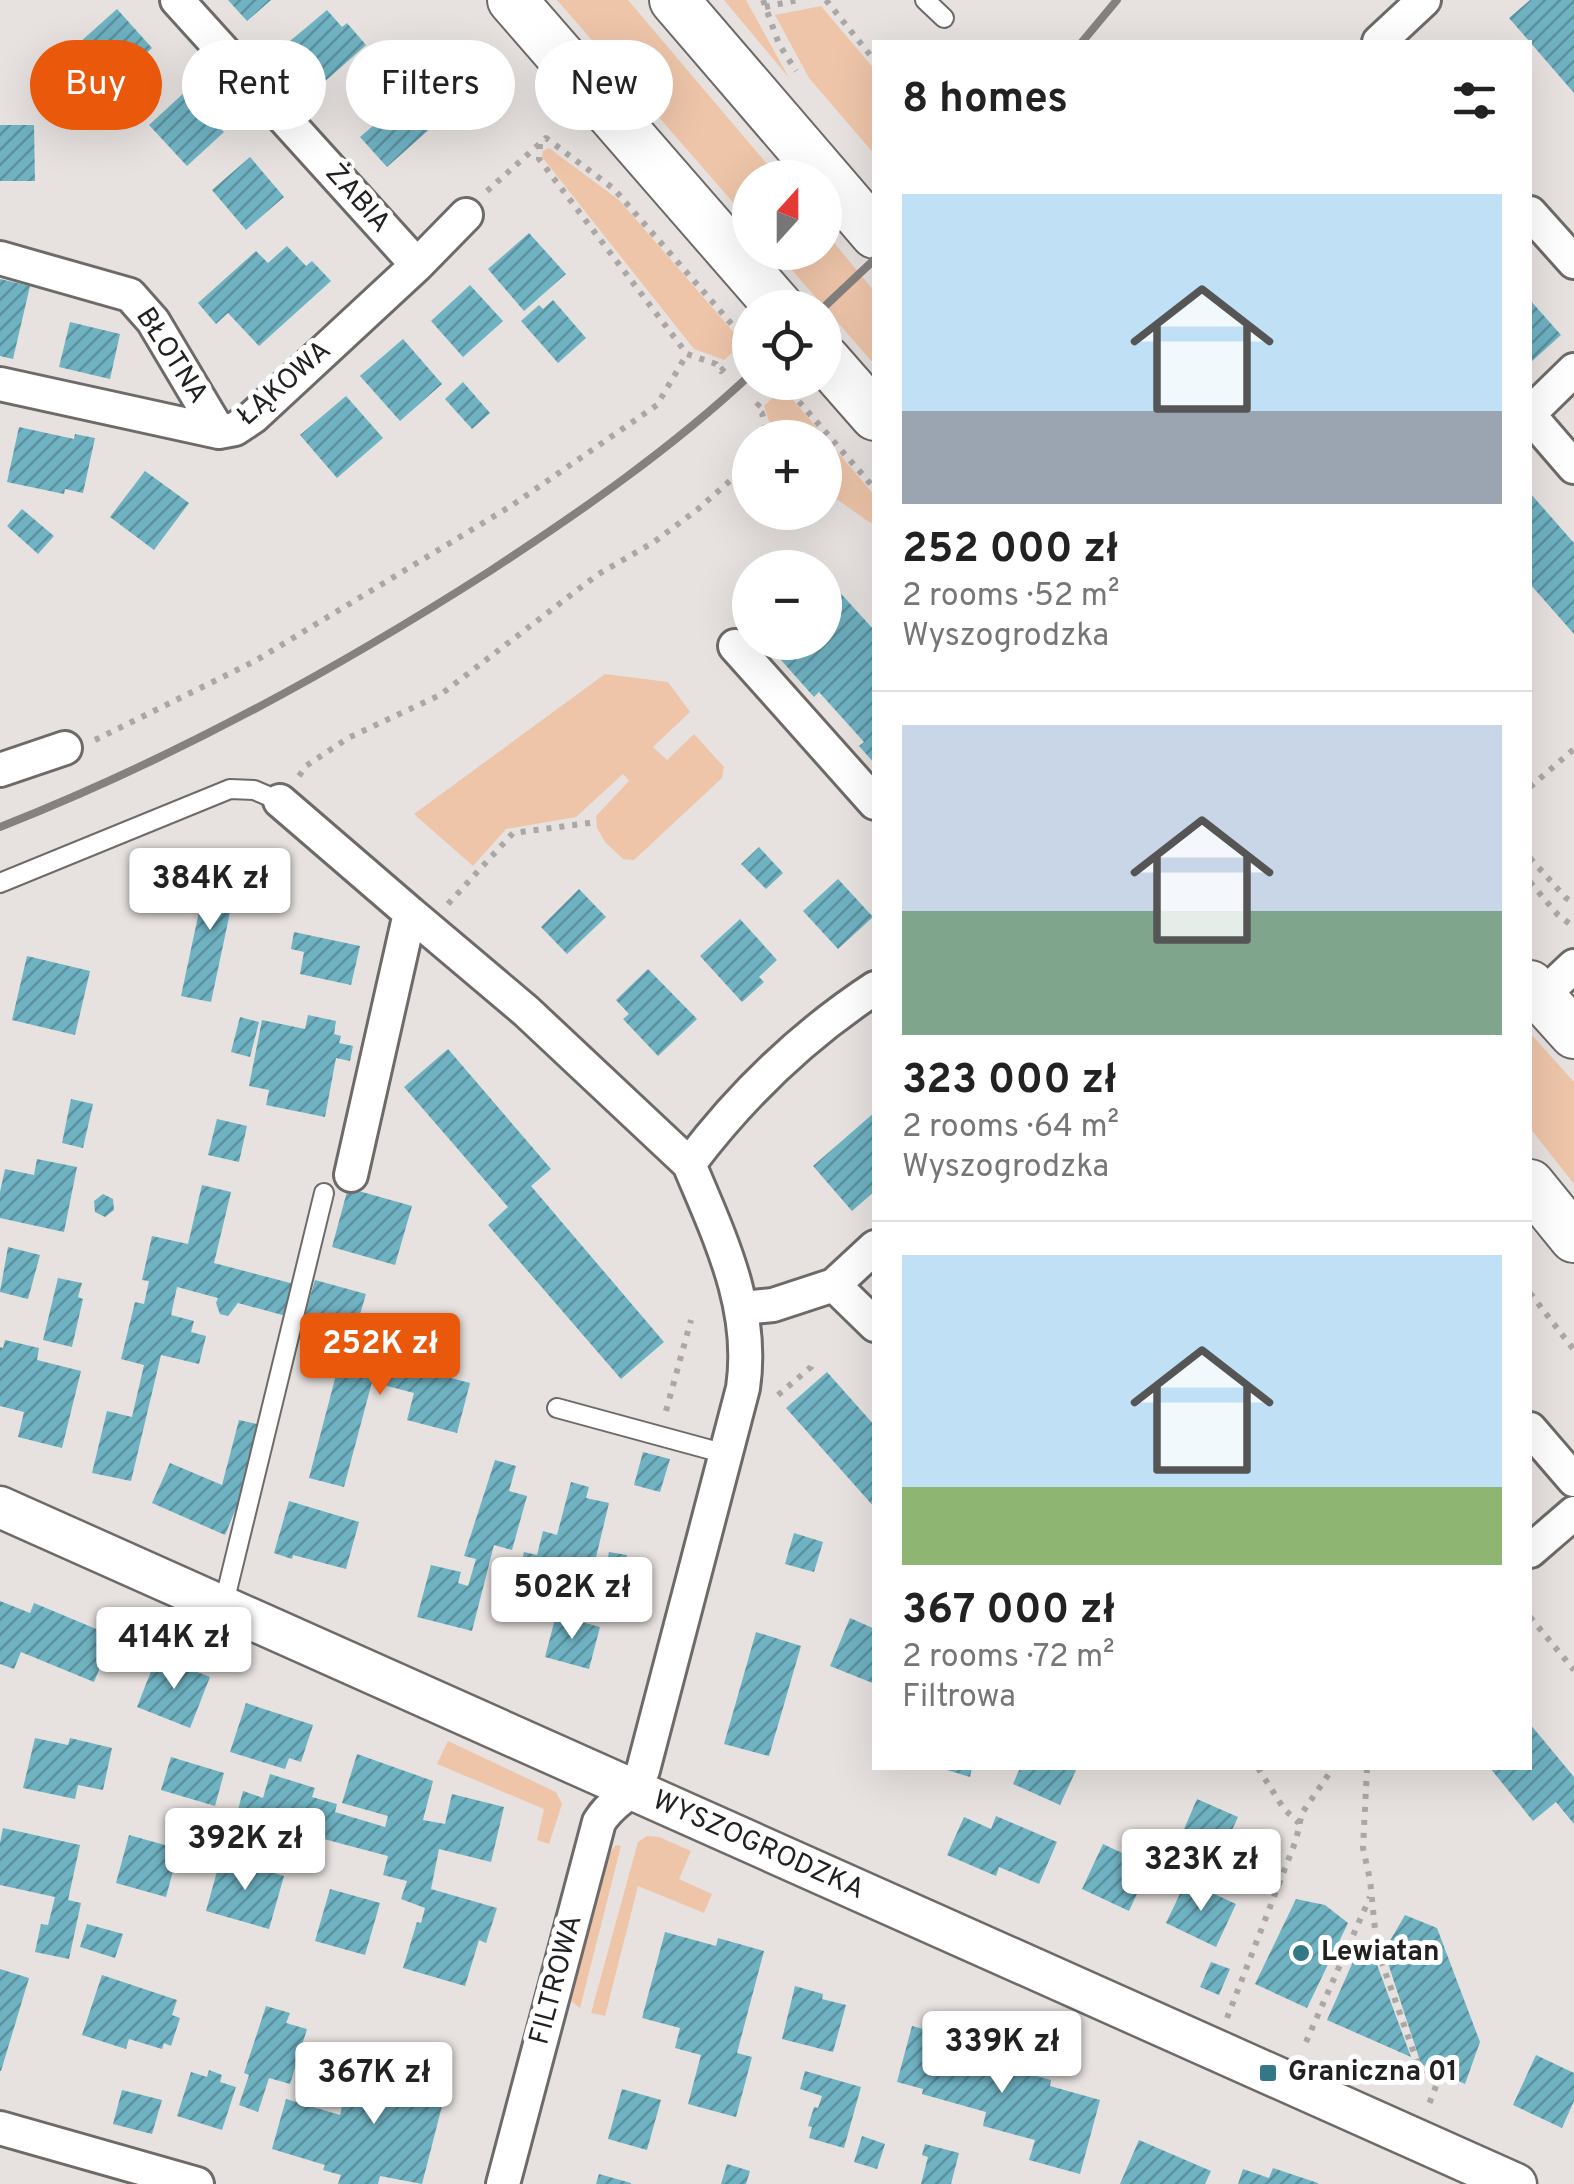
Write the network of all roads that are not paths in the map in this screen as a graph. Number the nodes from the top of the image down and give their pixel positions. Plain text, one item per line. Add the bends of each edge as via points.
1 (177, 0) edge
2 (512, 0) edge
3 (674, 0) edge
4 (924, 0) edge
5 (1424, 0) edge
6 (944, 18) dead end
7 (1381, 40) edge
8 (466, 214) road end
9 (1532, 215) edge
10 (872, 231) edge
11 (0, 258) edge
12 (1574, 262) edge
13 (417, 265) junction
14 (764, 290) edge
15 (1574, 370) edge
16 (842, 378) edge
17 (0, 384) edge
18 (872, 413) edge
19 (1532, 413) edge
20 (1532, 417) edge
21 (219, 432) junction
22 (1574, 467) edge
23 (747, 660) edge
24 (65, 748) road end
25 (0, 770) edge
26 (872, 800) edge
27 (280, 801) joint
28 (0, 884) edge
29 (418, 920) junction
30 (1548, 983) edge
31 (872, 990) edge
32 (1574, 1034) edge
33 (688, 1164) junction
34 (338, 1184) joint
35 (1532, 1186) edge
36 (1574, 1238) edge
37 (872, 1250) edge
38 (834, 1285) junction
39 (742, 1308) junction
40 (872, 1321) edge
41 (558, 1408) dead end
42 (1532, 1431) edge
43 (726, 1454) junction
44 (1574, 1480) edge
45 (0, 1506) edge
46 (1574, 1514) edge
47 (1532, 1549) edge
48 (223, 1606) junction
49 (634, 1791) junction
50 (0, 2128) edge
51 (197, 2184) edge
52 (503, 2184) edge
53 (1516, 2184) edge

1 - 13 street, ŻABIA
2 - 14 main road
3 - 10 main road
4 - 6 lane
5 - 7 street
8 - 13 street, ŁĄKOWA
9 - 12 street
11 - 21 street, BŁOTNA via 130,295 153,321
13 - 21 street, ŁĄKOWA via 252,417
15 - 19 street
16 - 18 main road
17 - 21 street, ŁĄKOWA
20 - 22 street
23 - 26 street
24 - 25 street
27 - 28 lane via 230,788
27 - 29 street
29 - 33 street
29 - 34 street
30 - 32 main road
31 - 33 street via 775,1066
33 - 39 street
34 - 48 lane
35 - 36 main road
37 - 38 street
38 - 39 street
38 - 40 street
39 - 43 street via 746,1368
41 - 43 lane
42 - 44 street
43 - 49 street
45 - 48 street, WYSZOGRODZKA
46 - 47 street
48 - 49 street, WYSZOGRODZKA
49 - 52 street, FILTROWA via 610,1804 599,1822
49 - 53 street, WYSZOGRODZKA
50 - 51 street

